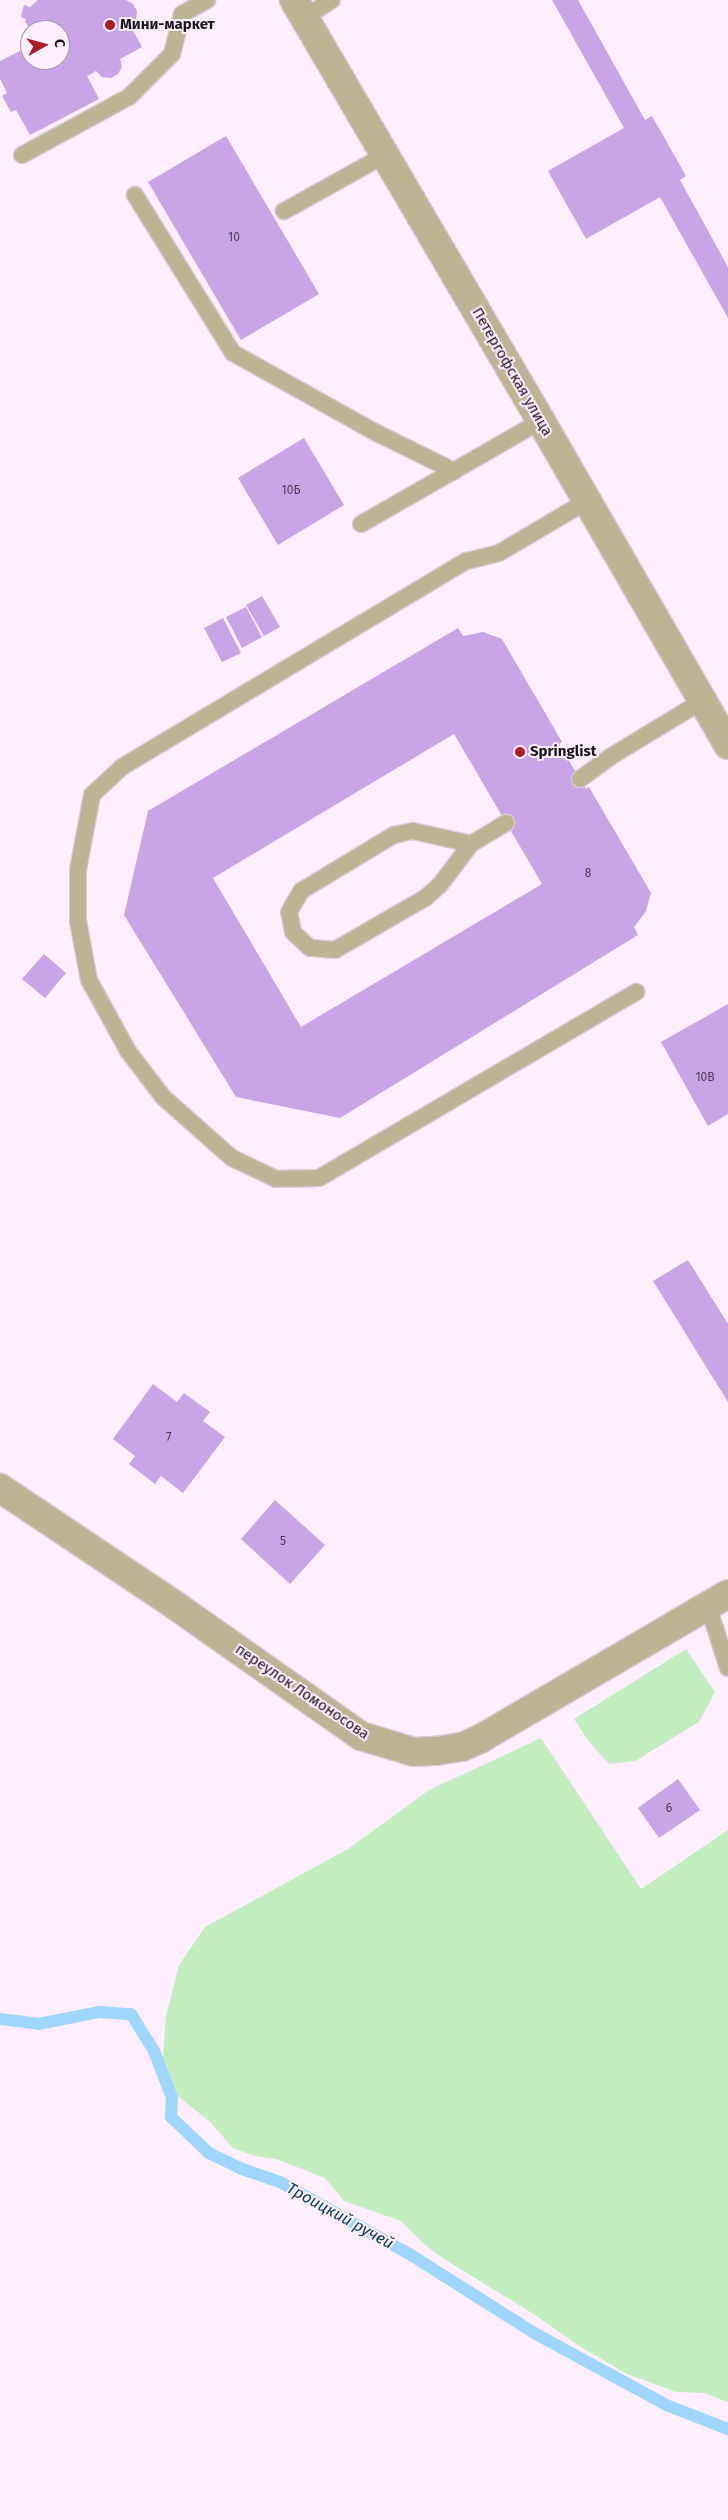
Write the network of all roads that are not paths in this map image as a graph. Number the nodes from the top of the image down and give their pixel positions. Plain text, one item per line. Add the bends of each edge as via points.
1 (207, 0) edge
2 (332, 0) edge
3 (299, 9) edge
4 (22, 155) dead end
5 (385, 155) junction
6 (135, 194) dead end
7 (284, 210) dead end
8 (541, 421) junction
9 (454, 471) junction
10 (587, 501) junction
11 (361, 524) dead end
12 (702, 701) junction
13 (728, 746) edge
14 (580, 779) dead end
15 (506, 823) dead end
16 (471, 844) junction
17 (636, 992) dead end
18 (0, 1488) edge
19 (718, 1600) edge
20 (728, 1668) edge

1 - 4 lane via 182,14 172,54 129,97
2 - 3 lane
3 - 5 street, Петергофская улица
5 - 7 lane
5 - 8 street, Петергофская улица
6 - 9 lane via 233,353 376,433
8 - 9 lane
8 - 10 street, Петергофская улица
9 - 11 lane
10 - 12 street, Петергофская улица
10 - 17 lane via 499,553 466,561 122,767 92,795 78,870 78,921 88,980 128,1051 163,1097 232,1158 276,1179 318,1178
12 - 13 street, Петергофская улица
12 - 14 lane
15 - 16 lane
16 - 16 lane via 413,831 394,835 302,892 289,912 292,932 310,948 335,950 425,898 440,885
18 - 19 street, переулок Ломоносова via 361,1736 414,1752 462,1747 480,1739
19 - 20 lane

